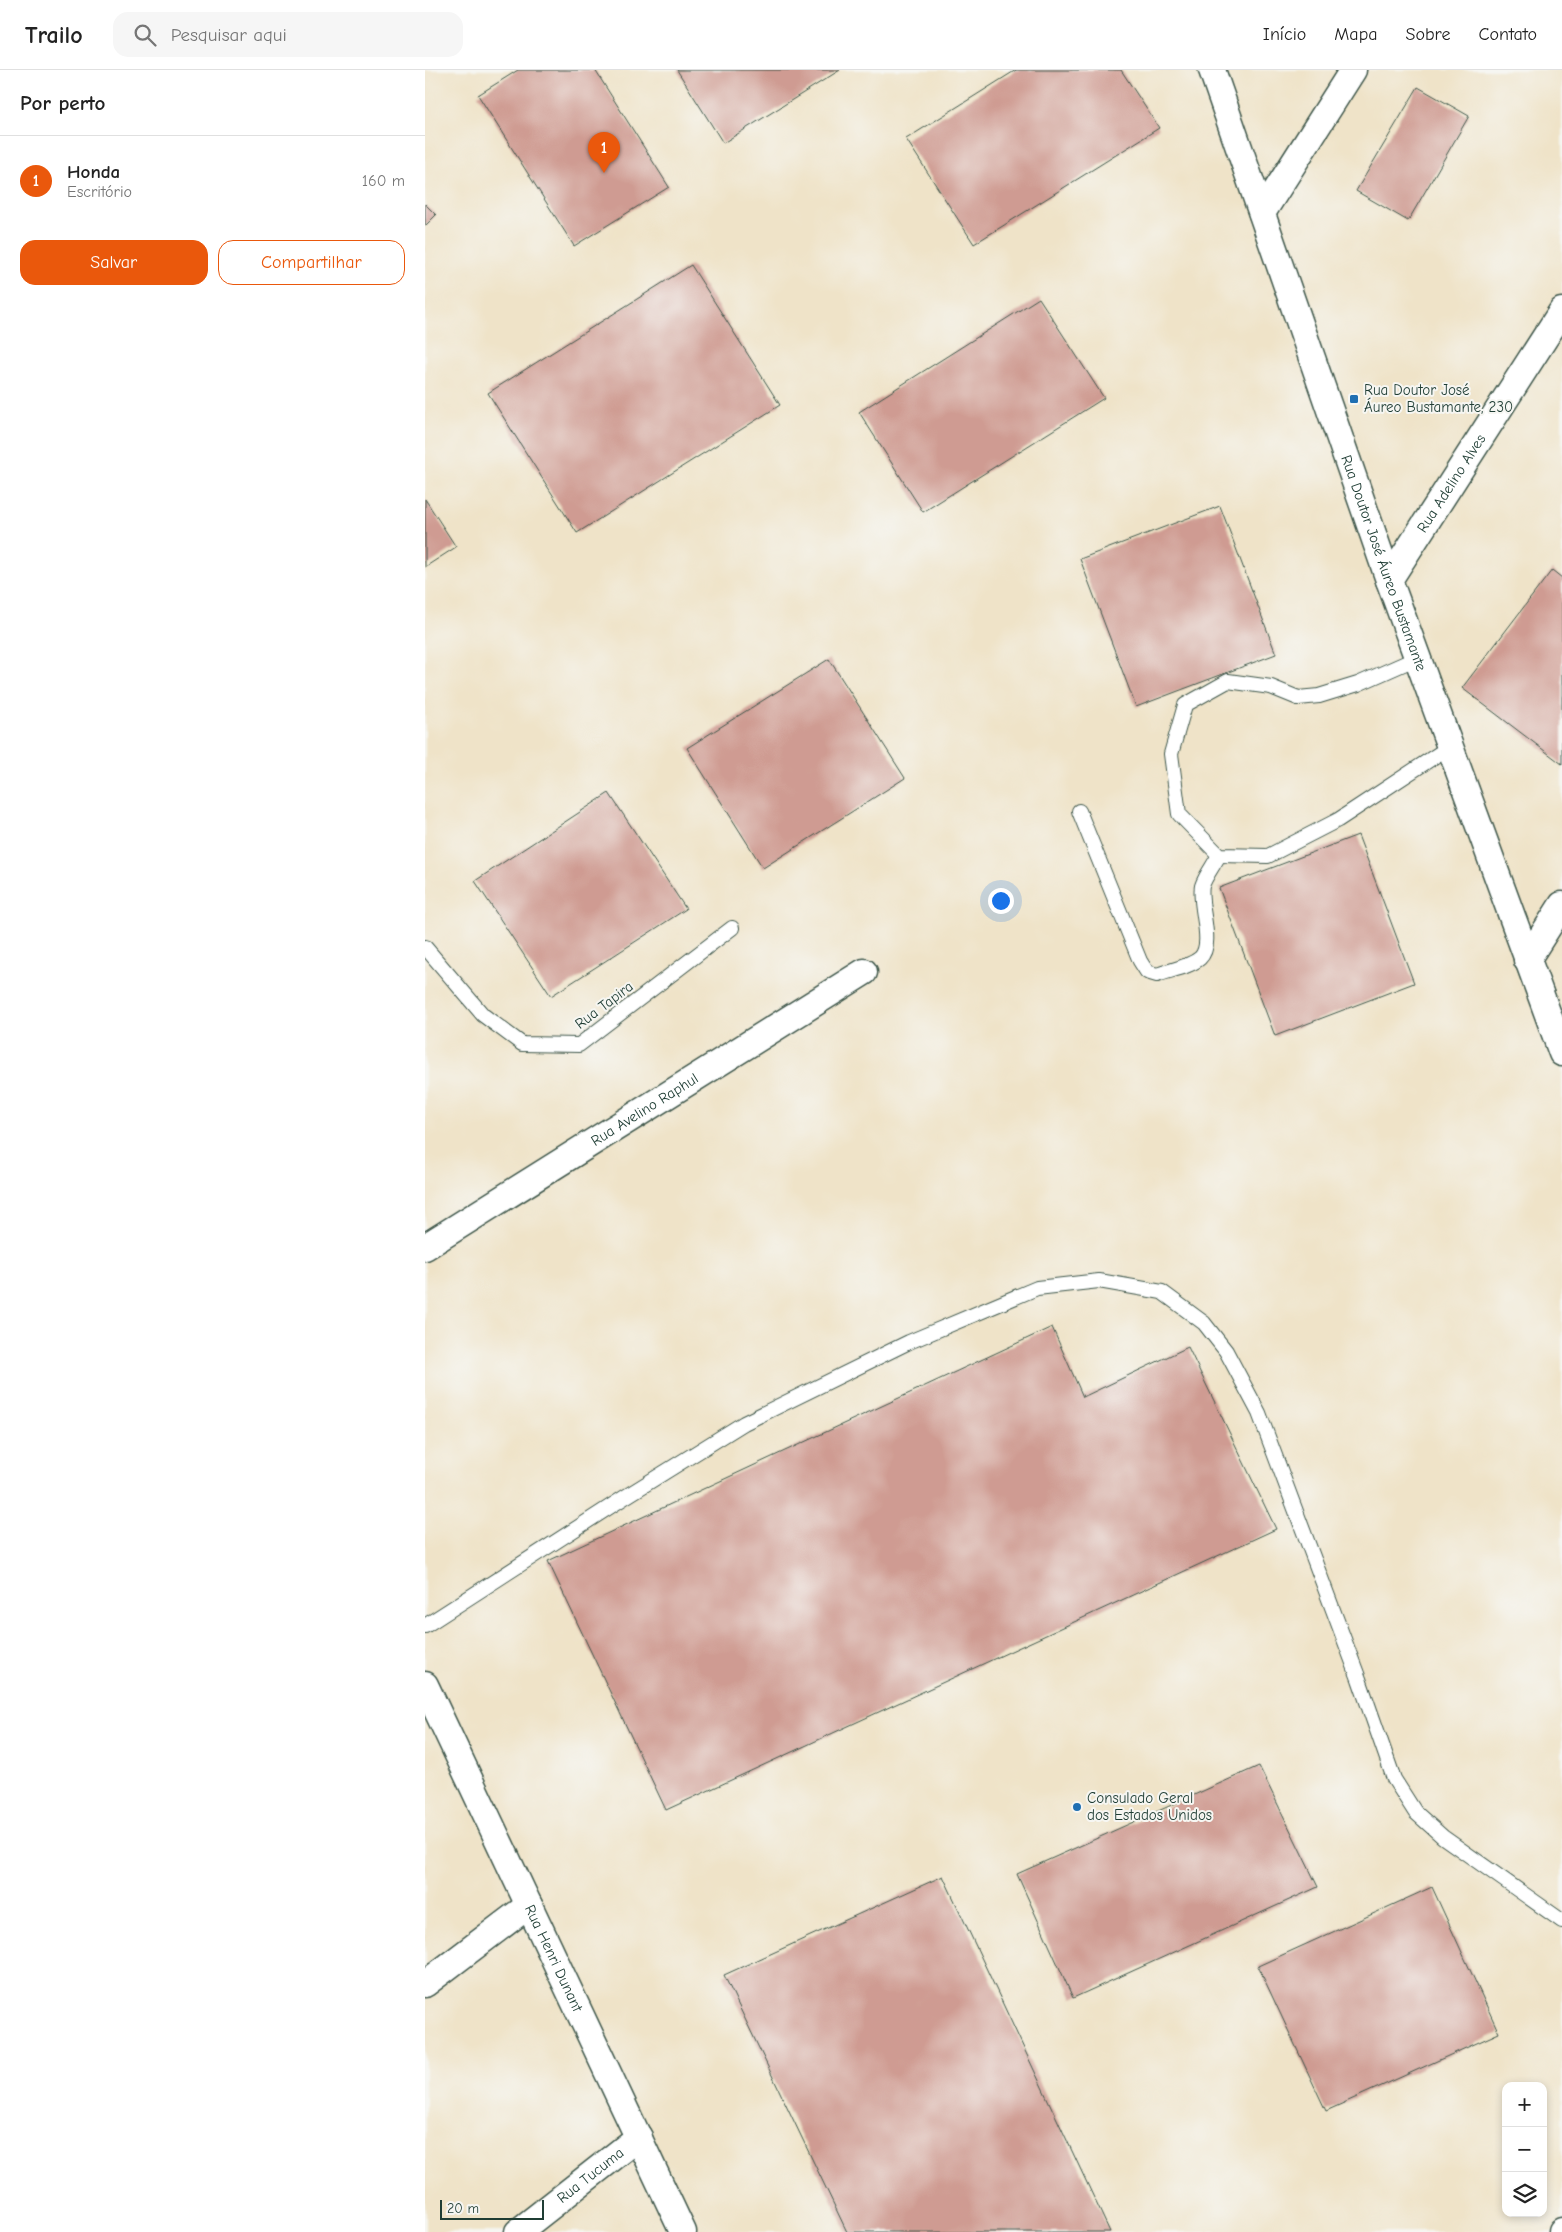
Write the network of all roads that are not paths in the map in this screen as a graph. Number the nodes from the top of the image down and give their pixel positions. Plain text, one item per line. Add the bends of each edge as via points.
1 (1212, 70) edge
2 (1353, 70) edge
3 (1262, 212) junction
4 (1562, 311) edge
5 (1389, 580) junction
6 (1417, 658) junction
7 (1449, 747) junction
8 (1079, 811) dead end
9 (1219, 856) junction
10 (1562, 905) edge
11 (732, 928) dead end
12 (425, 948) edge
13 (1527, 960) junction
14 (864, 972) dead end
15 (1562, 1053) edge
16 (425, 1247) edge
17 (425, 1626) edge
18 (425, 1685) edge
19 (529, 1905) junction
20 (1562, 1921) edge
21 (425, 1984) edge
22 (639, 2137) junction
23 (518, 2232) edge
24 (683, 2232) edge

1 - 3 street, Rua Doutor José Áureo Bustamante
2 - 3 street
3 - 5 street, Rua Doutor José Áureo Bustamante
4 - 5 street, Rua Adelino Alves
5 - 6 street, Rua Doutor José Áureo Bustamante
6 - 7 street, Rua Doutor José Áureo Bustamante
6 - 9 lane via 1359,684 1319,696 1298,698 1271,687 1228,682 1185,706 1171,754 1179,814
7 - 9 lane via 1338,820 1268,856
7 - 13 street, Rua Doutor José Áureo Bustamante
8 - 9 lane via 1147,972 1157,975 1199,960 1205,953 1202,885
10 - 13 street
11 - 12 lane, Rua Tapira via 579,1045 522,1044 483,1015
13 - 15 street, Rua Doutor José Áureo Bustamante
14 - 16 street, Rua Avelino Raphul
17 - 20 lane via 745,1423 909,1342 1037,1288 1099,1281 1162,1292 1204,1323 1226,1351 1259,1412 1394,1779 1415,1812 1443,1837
18 - 19 street, Rua Henri Dunant
19 - 21 street
19 - 22 street, Rua Henri Dunant
22 - 23 street, Rua Tucuma
22 - 24 street, Rua Henri Dunant

